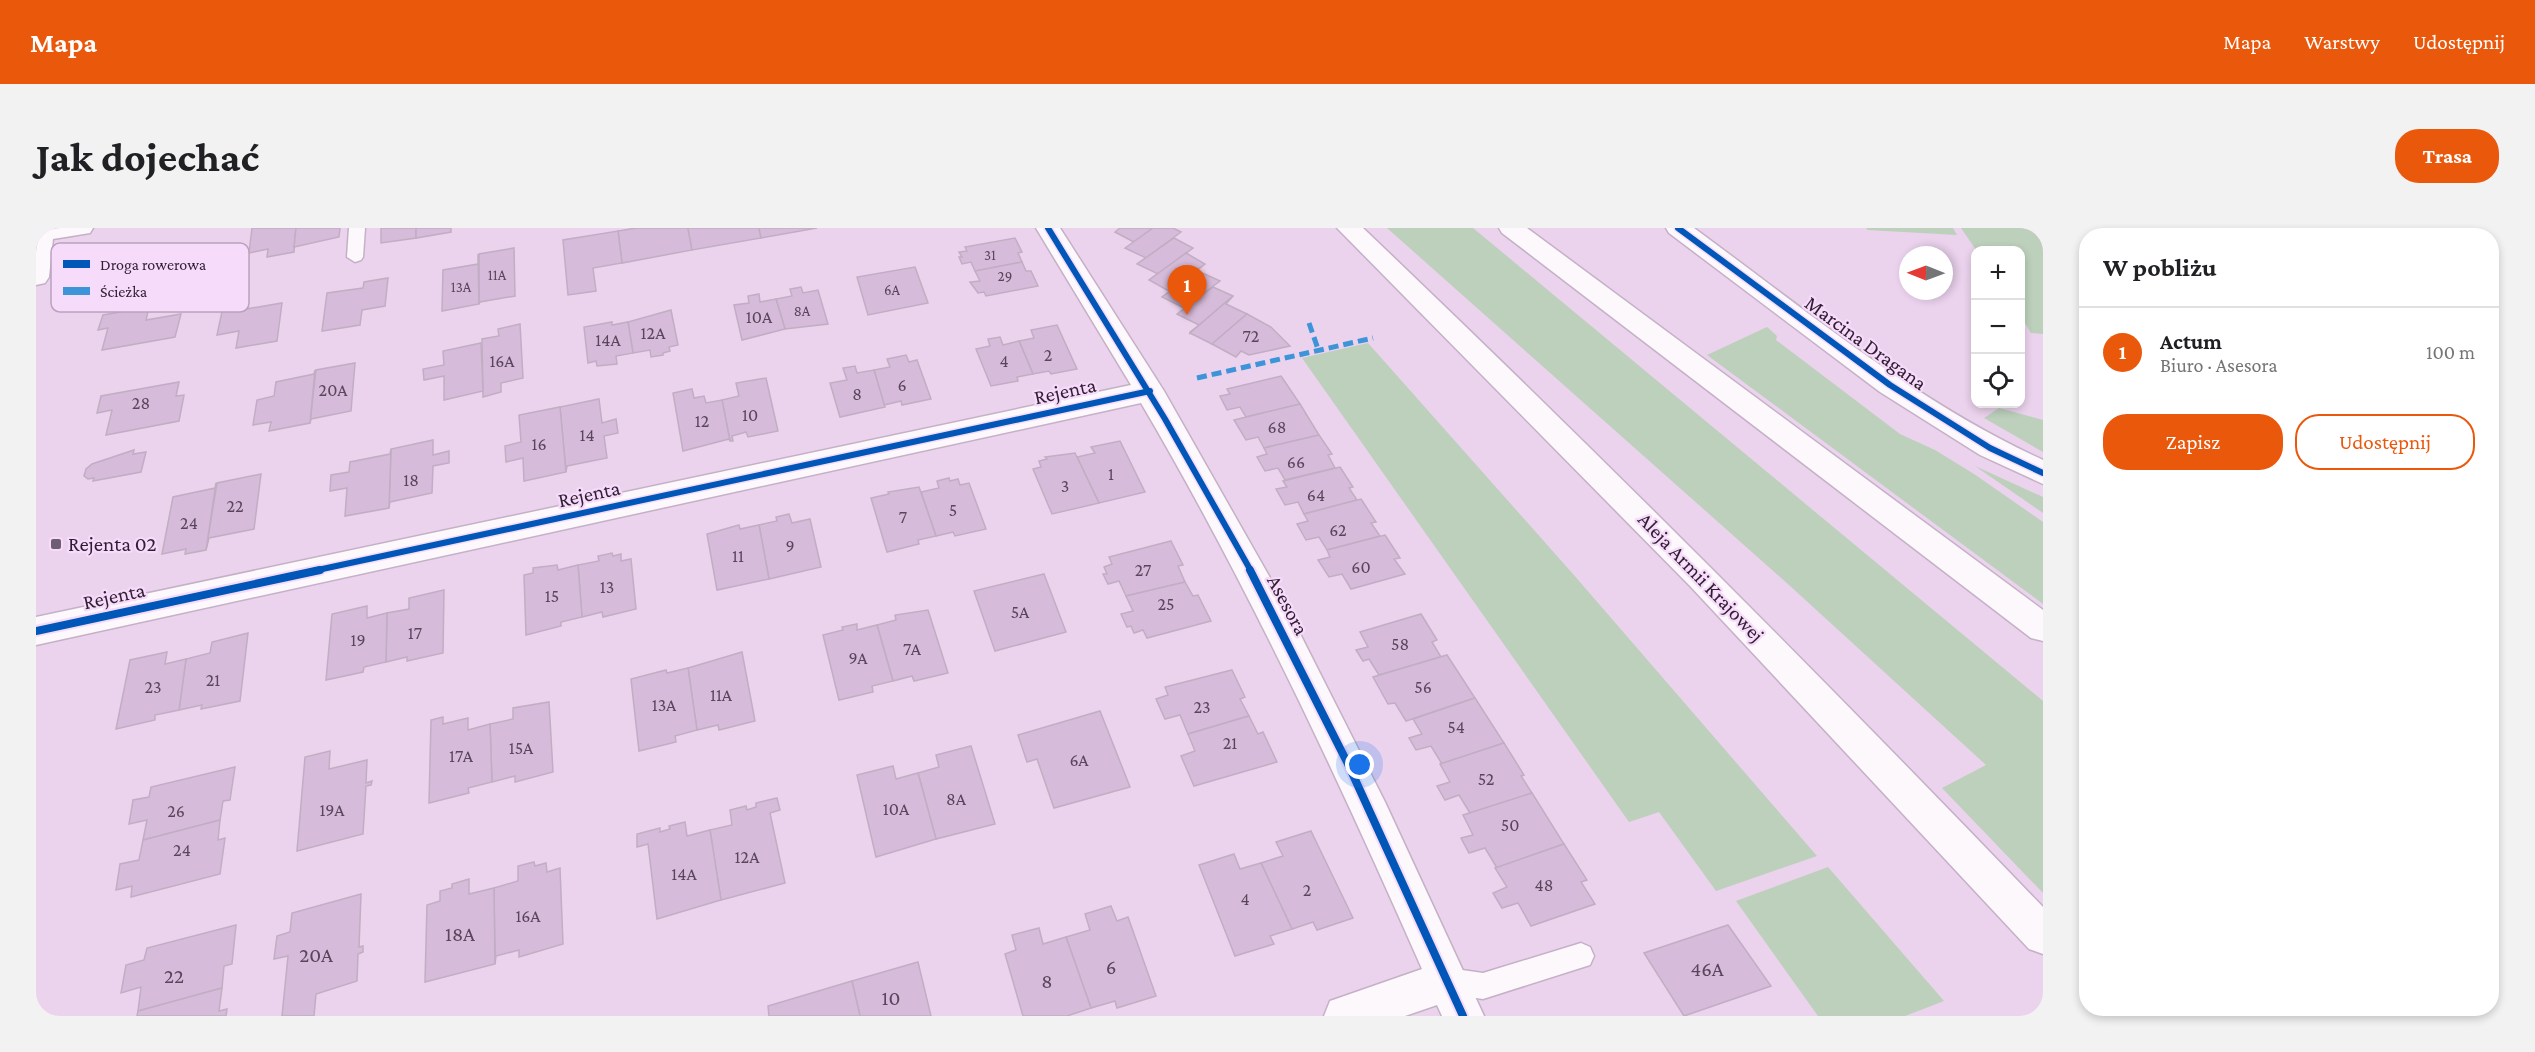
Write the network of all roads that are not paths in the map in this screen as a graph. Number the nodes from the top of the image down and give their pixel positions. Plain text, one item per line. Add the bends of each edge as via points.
1 (81, 228) edge
2 (357, 228) edge
3 (1048, 228) edge
4 (1349, 228) edge
5 (1511, 228) edge
6 (1678, 228) edge
7 (40, 232) edge
8 (355, 256) dead end
9 (36, 277) edge
10 (1150, 391) junction
11 (2043, 473) edge
12 (2043, 628) edge
13 (36, 631) edge
14 (2043, 935) edge
15 (1581, 956) dead end
16 (1456, 999) edge
17 (1345, 1016) edge

1 - 7 street
2 - 8 lane
3 - 10 street, Asesora
4 - 14 street, Aleja Armii Krajowej via 1675,550
5 - 12 street
6 - 11 street, Marcina Dragana via 1890,385 1989,448
7 - 9 street
10 - 13 street, Rejenta
10 - 16 street, Asesora via 1274,613 1382,833
15 - 16 lane via 1483,986
16 - 17 street

